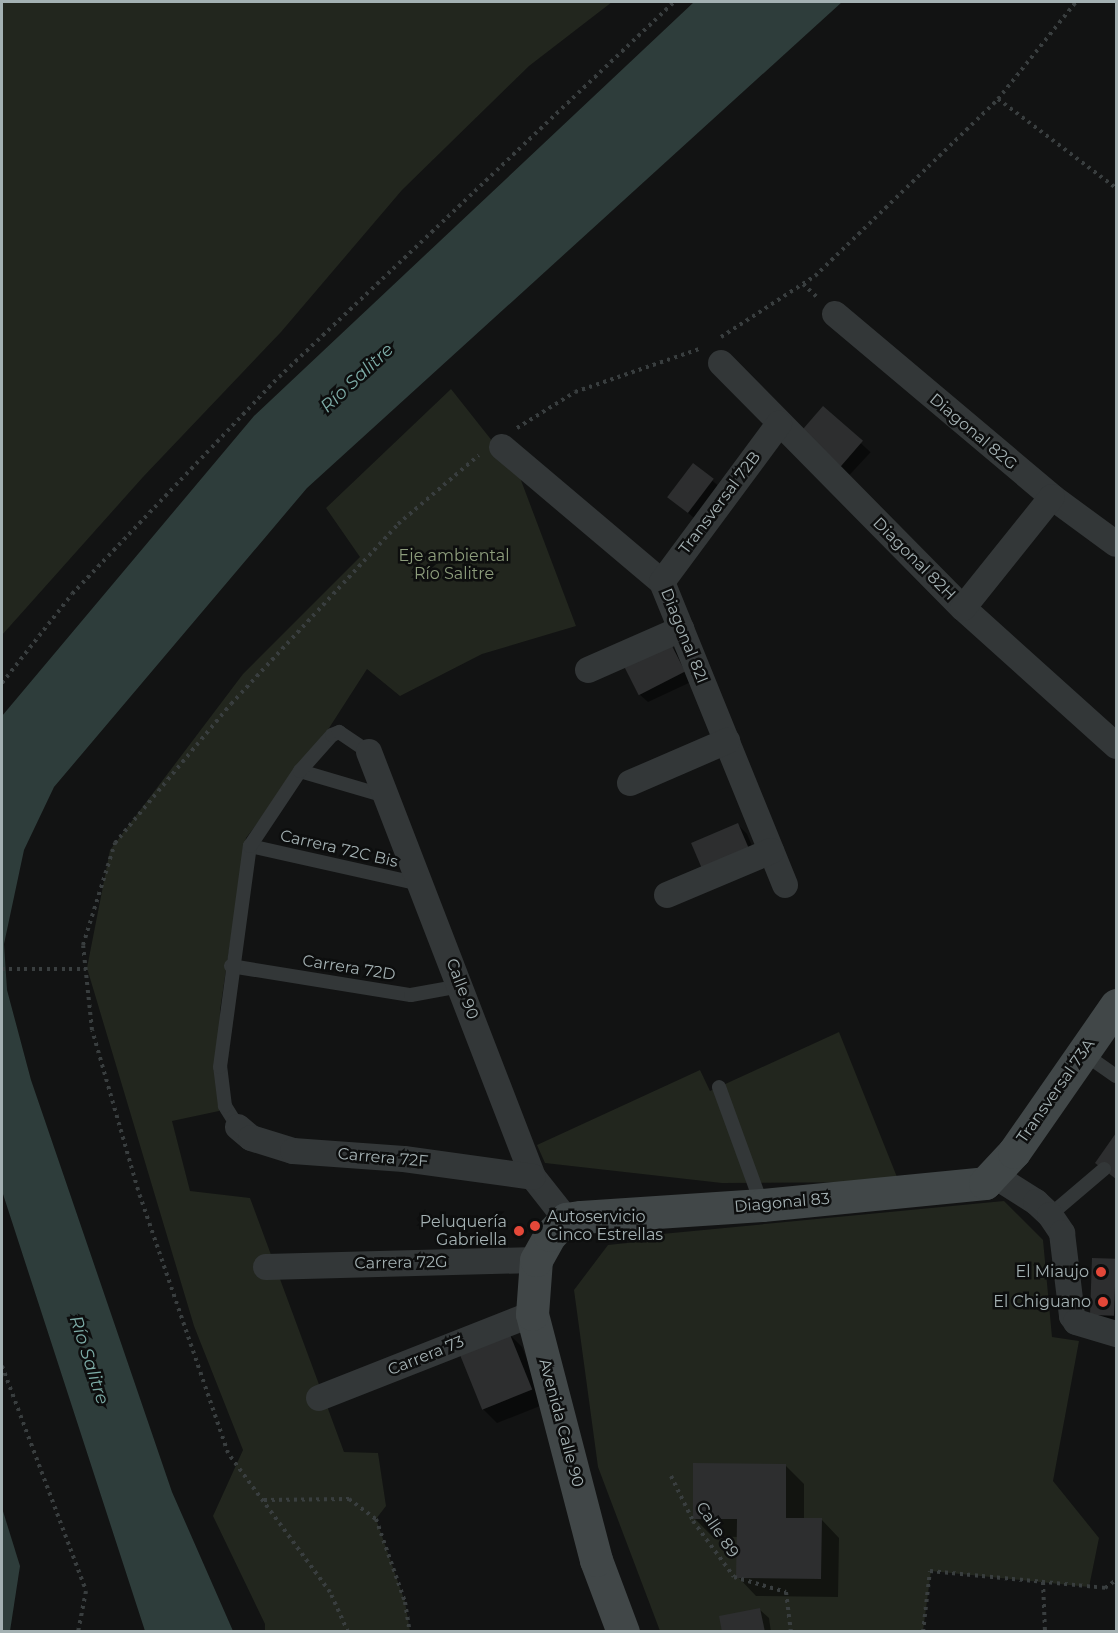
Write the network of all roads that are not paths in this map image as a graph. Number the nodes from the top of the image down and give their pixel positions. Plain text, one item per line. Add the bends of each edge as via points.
1 (835, 314) dead end
2 (714, 350) road end
3 (779, 424) junction
4 (499, 443) road end
5 (1052, 497) junction
6 (1116, 544) edge
7 (662, 582) junction
8 (963, 608) junction
9 (681, 629) junction
10 (588, 670) dead end
11 (727, 741) junction
12 (1116, 746) edge
13 (369, 752) joint
14 (300, 771) junction
15 (630, 783) dead end
16 (385, 796) junction
17 (250, 846) junction
18 (771, 851) junction
19 (420, 884) junction
20 (785, 885) dead end
21 (667, 895) dead end
22 (231, 966) junction
23 (461, 986) junction
24 (1116, 1005) edge
25 (1083, 1053) junction
26 (1116, 1076) edge
27 (719, 1087) dead end
28 (238, 1127) joint
29 (1104, 1169) dead end
30 (995, 1176) junction
31 (533, 1177) junction
32 (762, 1205) junction
33 (1050, 1215) junction
34 (566, 1220) junction
35 (537, 1260) junction
36 (266, 1267) dead end
37 (532, 1314) junction
38 (1116, 1334) edge
39 (319, 1398) dead end
40 (623, 1632) edge

1 - 5 street, Diagonal 82G
2 - 3 street, Diagonal 82H
3 - 7 street, Transversal 72B
3 - 8 street, Diagonal 82H
4 - 7 street, Diagonal 82I
5 - 6 street, Diagonal 82G
5 - 8 street
7 - 9 street, Diagonal 82I
8 - 12 street, Diagonal 82H
9 - 10 street
9 - 11 street, Diagonal 82I
11 - 15 street
11 - 18 street, Diagonal 82I
13 - 14 lane via 335,732
13 - 16 street, Calle 90
14 - 16 lane
14 - 17 lane
16 - 19 street, Calle 90
17 - 19 lane, Carrera 72C Bis
17 - 22 lane
18 - 20 street, Diagonal 82I
18 - 21 street
19 - 23 street, Calle 90
22 - 23 lane, Carrera 72D via 411,995
22 - 28 lane via 220,1067 225,1107
23 - 31 street, Calle 90
24 - 25 street, Transversal 73A
25 - 26 lane
25 - 30 street, Transversal 73A
27 - 32 lane
28 - 31 street, Carrera 72F via 251,1137 293,1151 404,1158
29 - 33 lane
30 - 32 street, Diagonal 83 via 976,1187
30 - 33 street
31 - 34 street, Calle 90
32 - 34 street, Diagonal 83
33 - 38 street via 1062,1233 1072,1316 1083,1327
34 - 35 street, Avenida Calle 90 via 550,1235
35 - 36 street, Carrera 72G
35 - 37 street, Avenida Calle 90
37 - 39 street, Carrera 73
37 - 40 street, Avenida Calle 90 via 596,1560

